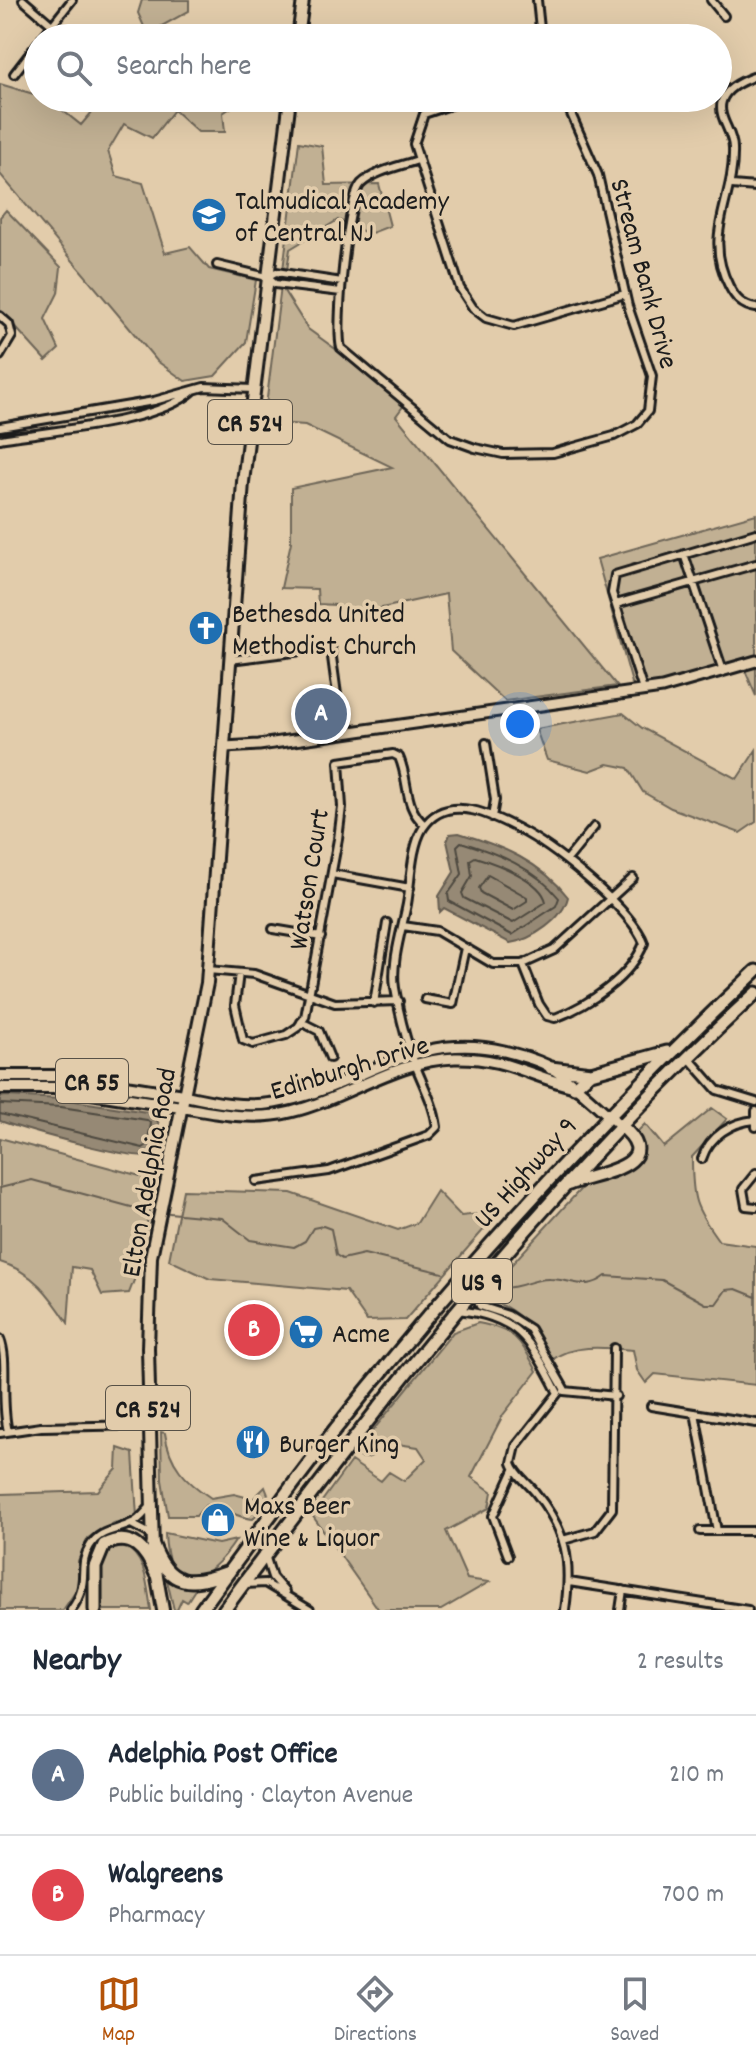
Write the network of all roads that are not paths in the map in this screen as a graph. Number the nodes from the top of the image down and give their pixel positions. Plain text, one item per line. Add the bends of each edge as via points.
1 (23, 0) edge
2 (72, 0) edge
3 (303, 0) edge
4 (537, 0) edge
5 (711, 0) edge
6 (724, 16) dead end
7 (51, 24) edge
8 (53, 24) edge
9 (300, 24) edge
10 (540, 24) edge
11 (24, 61) edge
12 (14, 74) dead end
13 (756, 76) edge
14 (732, 89) edge
15 (288, 112) edge
16 (430, 112) edge
17 (570, 112) edge
18 (722, 112) edge
19 (418, 160) junction
20 (732, 185) junction
21 (756, 187) edge
22 (217, 265) dead end
23 (267, 277) junction
24 (342, 282) junction
25 (341, 292) junction
26 (625, 294) junction
27 (756, 308) edge
28 (0, 316) edge
29 (0, 356) edge
30 (253, 389) junction
31 (194, 390) junction
32 (0, 427) edge
33 (0, 439) edge
34 (756, 533) edge
35 (684, 554) junction
36 (756, 564) edge
37 (692, 582) junction
38 (616, 604) junction
39 (230, 660) junction
40 (756, 661) edge
41 (723, 671) junction
42 (643, 690) junction
43 (342, 732) junction
44 (486, 743) dead end
45 (225, 747) junction
46 (492, 817) junction
47 (425, 825) junction
48 (594, 827) dead end
49 (567, 860) junction
50 (332, 874) junction
51 (633, 878) dead end
52 (410, 888) junction
53 (609, 901) junction
54 (387, 923) dead end
55 (403, 926) junction
56 (273, 929) dead end
57 (321, 937) junction
58 (465, 948) junction
59 (523, 964) junction
60 (208, 970) junction
61 (756, 971) edge
62 (239, 973) junction
63 (756, 993) edge
64 (310, 994) junction
65 (425, 999) dead end
66 (399, 1001) junction
67 (374, 1003) junction
68 (301, 1022) junction
69 (671, 1051) junction
70 (411, 1052) junction
71 (688, 1057) junction
72 (330, 1058) dead end
73 (415, 1064) junction
74 (551, 1068) junction
75 (591, 1073) junction
76 (0, 1076) edge
77 (574, 1087) junction
78 (0, 1088) edge
79 (183, 1095) junction
80 (756, 1102) edge
81 (181, 1107) junction
82 (756, 1111) edge
83 (607, 1115) junction
84 (755, 1120) edge
85 (620, 1125) junction
86 (756, 1127) edge
87 (702, 1159) dead end
88 (756, 1173) edge
89 (256, 1181) dead end
90 (565, 1186) junction
91 (756, 1207) edge
92 (473, 1290) junction
93 (456, 1310) junction
94 (0, 1339) edge
95 (614, 1348) dead end
96 (540, 1351) junction
97 (561, 1392) junction
98 (616, 1396) junction
99 (651, 1406) dead end
100 (695, 1413) junction
101 (756, 1423) edge
102 (148, 1425) junction
103 (4, 1432) edge
104 (514, 1470) junction
105 (151, 1506) junction
106 (131, 1524) junction
107 (700, 1531) dead end
108 (717, 1531) junction
109 (756, 1531) edge
110 (153, 1540) junction
111 (563, 1540) junction
112 (265, 1555) junction
113 (508, 1556) dead end
114 (230, 1572) junction
115 (156, 1574) junction
116 (569, 1582) junction
117 (243, 1584) junction
118 (623, 1590) junction
119 (285, 1592) junction
120 (677, 1599) junction
121 (675, 1608) edge
122 (71, 1610) edge
123 (95, 1610) edge
124 (163, 1610) edge
125 (201, 1610) edge
126 (224, 1610) edge
127 (310, 1610) edge
128 (565, 1610) edge
129 (620, 1610) edge
130 (748, 1610) edge

1 - 7 street
2 - 8 street
3 - 9 main road
4 - 10 street
5 - 6 street
11 - 12 street
13 - 14 street
15 - 23 main road, CR 524
16 - 19 street via 414,135
17 - 26 street, Stream Bank Drive via 598,175
18 - 20 street via 733,145
19 - 24 street, Stream Bank Drive via 370,178 358,189
19 - 26 street via 465,300 486,318 514,326
20 - 21 street
20 - 27 street via 718,227 719,263 734,295
22 - 23 street
23 - 24 street via 276,272
23 - 25 street via 275,284
23 - 30 main road, CR 524
24 - 25 street, Stream Bank Drive
25 - 26 street, Stream Bank Drive via 337,336 349,357 450,439 530,455 614,436 648,411 652,376
28 - 29 street via 12,336
30 - 31 street via 218,385
30 - 39 main road, CR 524
31 - 32 street
31 - 33 street via 176,404 144,415
34 - 35 street
35 - 37 street
35 - 38 street via 618,573 611,587
36 - 37 street
37 - 38 street
37 - 41 street
38 - 42 street
39 - 43 street via 331,650
39 - 45 main road, CR 524
40 - 41 main road
41 - 42 main road
42 - 43 main road
43 - 45 main road
44 - 46 street via 495,800
45 - 60 main road, CR 524
46 - 47 street via 448,809
46 - 49 street
47 - 50 street, Watson Court via 409,806 399,757 339,762 342,807
47 - 52 street
48 - 49 street
49 - 53 street
50 - 52 street
50 - 57 street, Watson Court
51 - 53 street
52 - 55 street
53 - 59 street via 554,950
53 - 59 street via 644,943 607,989 565,1014 547,1016
54 - 67 street
55 - 58 street via 437,931
55 - 66 street via 394,973
56 - 57 street
57 - 64 street, Watson Court
58 - 59 street via 493,964
58 - 65 street via 453,1004
60 - 62 street
60 - 79 main road, Elton Adelphia Road / CR 524
61 - 69 highway, US Highway 9 / US 9
62 - 64 street
62 - 68 street via 235,1005 247,1044 286,1035
63 - 71 highway, US Highway 9 / US 9
64 - 67 street via 335,1003
64 - 68 street, Watson Court
66 - 67 street
66 - 70 street
68 - 72 street via 319,1031
69 - 75 highway
69 - 83 highway, US Highway 9 / US 9
70 - 73 street
70 - 74 main road, Edinburgh Drive via 451,1047 497,1050
70 - 79 main road, Edinburgh Drive via 304,1097 273,1103 236,1105
71 - 80 street via 717,1090
71 - 85 highway, US Highway 9 / US 9
73 - 77 main road, Edinburgh Drive via 452,1058 497,1061
73 - 81 main road, Edinburgh Drive via 291,1112 244,1116
73 - 89 street via 435,1111 437,1127 429,1135 329,1171
74 - 75 highway
74 - 77 main road, Edinburgh Drive
75 - 77 highway
76 - 79 main road, CR 55 via 61,1076
77 - 83 main road, Edinburgh Drive
78 - 81 main road, CR 55 via 59,1088
79 - 81 main road, Elton Adelphia Road / CR 524
81 - 102 main road, Elton Adelphia Road / CR 524 via 151,1257
82 - 84 street
83 - 85 main road, Edinburgh Drive
83 - 114 highway, US Highway 9 / US 9 via 366,1390
84 - 86 street
84 - 87 street via 729,1127 710,1143
85 - 90 highway, US Highway 9 / US 9
85 - 90 highway via 636,1139 635,1159
88 - 91 street via 743,1189 746,1206
90 - 92 highway, US Highway 9 / US 9
92 - 93 highway, US Highway 9 / US 9
92 - 96 street via 479,1305 523,1324
93 - 96 street via 511,1324
93 - 112 highway, US Highway 9 / US 9
94 - 103 street
95 - 98 street
96 - 97 street
97 - 98 street
97 - 104 street via 516,1446
98 - 111 street via 609,1516 595,1531
99 - 100 street
100 - 101 street
100 - 108 street
102 - 103 street
102 - 105 main road, Elton Adelphia Road / CR 524
104 - 111 street via 545,1505
104 - 113 street via 493,1516
105 - 106 street
105 - 110 main road, Elton Adelphia Road / CR 524
106 - 110 street
106 - 122 street via 105,1532 90,1545 84,1590
107 - 108 street
108 - 109 street
110 - 114 highway via 166,1571 182,1581 200,1582
110 - 115 main road, Elton Adelphia Road / CR 524
111 - 116 street
112 - 117 highway, US Highway 9 / US 9
112 - 119 street via 272,1577
114 - 125 highway, US Highway 9 / US 9
115 - 123 highway via 133,1541 104,1545 95,1567
115 - 124 main road, Elton Adelphia Road / CR 524
116 - 118 street
116 - 128 street
117 - 119 street via 265,1583
117 - 126 highway, US Highway 9 / US 9
118 - 120 street
118 - 129 street
119 - 127 street
120 - 121 street
120 - 130 street

